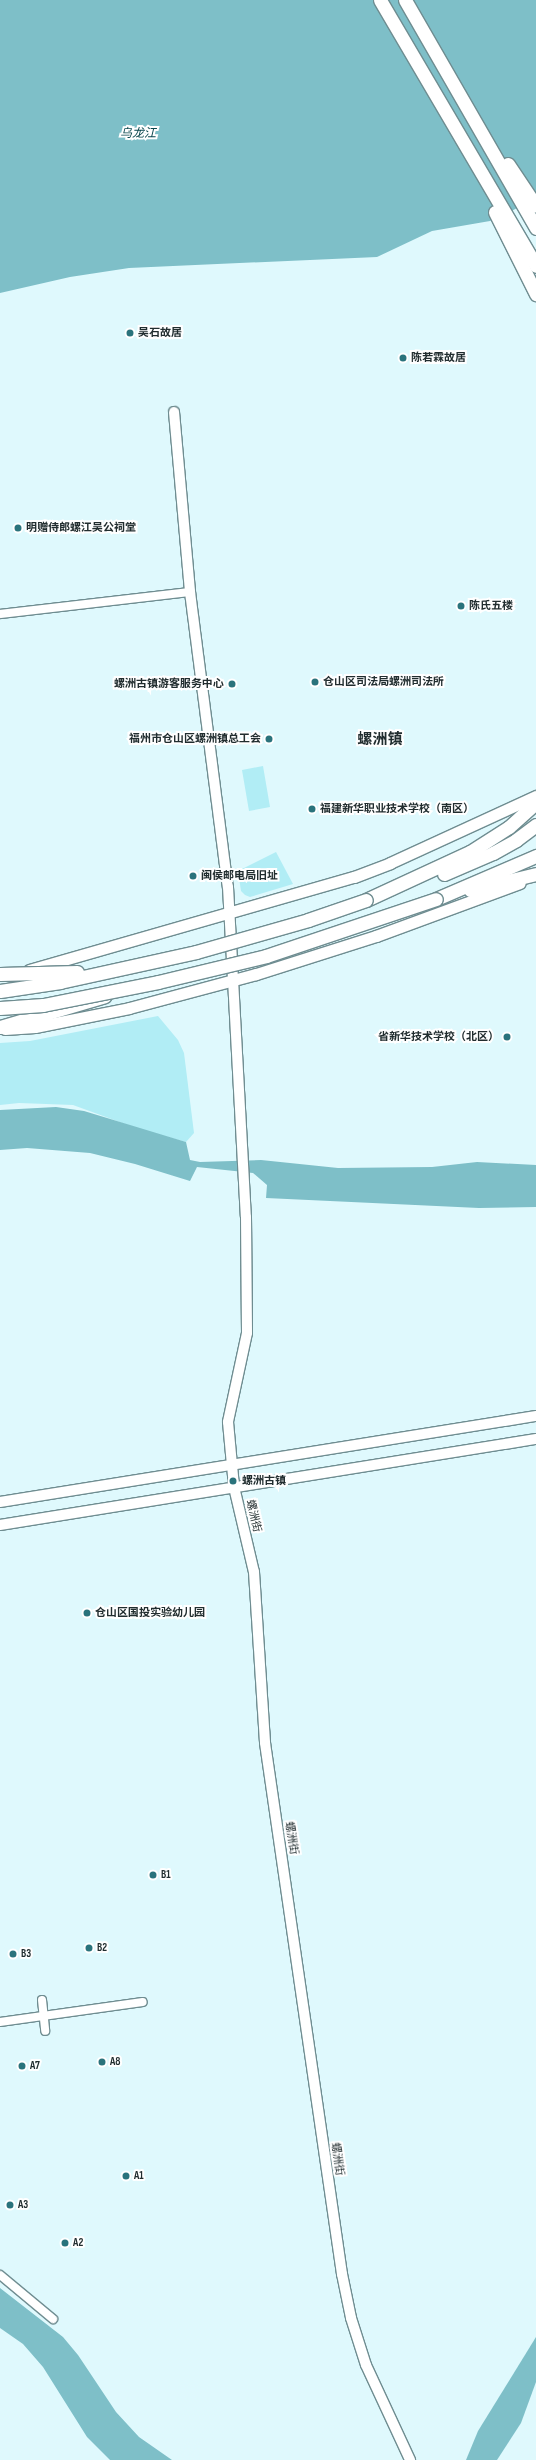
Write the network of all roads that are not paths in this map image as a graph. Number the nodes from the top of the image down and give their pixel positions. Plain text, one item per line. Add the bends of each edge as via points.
1 (380, 0) edge
2 (405, 0) edge
3 (448, 74) junction
4 (433, 92) junction
5 (536, 206) edge
6 (536, 228) edge
7 (536, 266) edge
8 (536, 294) edge
9 (174, 412) dead end
10 (190, 592) junction
11 (0, 614) edge
12 (536, 796) edge
13 (536, 804) edge
14 (536, 825) edge
15 (536, 856) edge
16 (536, 874) edge
17 (536, 877) edge
18 (436, 899) junction
19 (366, 900) junction
20 (230, 914) junction
21 (109, 971) junction
22 (0, 975) edge
23 (232, 981) junction
24 (118, 990) junction
25 (0, 991) edge
26 (0, 1008) edge
27 (0, 1028) edge
28 (536, 1416) edge
29 (536, 1439) edge
30 (232, 1464) junction
31 (234, 1487) junction
32 (0, 1502) edge
33 (0, 1525) edge
34 (42, 2000) dead end
35 (143, 2002) dead end
36 (43, 2016) junction
37 (0, 2022) edge
38 (45, 2031) dead end
39 (0, 2275) edge
40 (54, 2319) dead end
41 (410, 2460) edge

1 - 4 highway
2 - 3 highway
3 - 5 highway
3 - 6 highway
4 - 7 highway
4 - 8 highway
9 - 10 street, 螺洲街
10 - 11 street
10 - 20 street, 螺洲街 via 217,790
12 - 20 main road via 377,869
13 - 19 highway via 509,827 470,852
14 - 19 highway via 516,840 474,862
15 - 18 highway
16 - 18 highway
17 - 23 main road via 376,936
18 - 24 highway, bridge via 266,956
19 - 21 highway, bridge via 308,920 196,952
20 - 22 main road via 30,970
20 - 23 street, 螺洲街
21 - 22 highway, bridge
21 - 25 highway, bridge
23 - 27 main road via 129,1008 35,1027
23 - 30 street, 螺洲街 via 245,1207 247,1333 228,1422
24 - 26 highway, bridge via 43,1005
24 - 27 highway, bridge via 89,1002
28 - 30 street
29 - 31 street
30 - 31 street, 螺洲街
30 - 32 street
31 - 33 street
31 - 41 street, 螺洲街 via 254,1572 265,1743 339,2261 357,2342
34 - 36 street
35 - 36 street
36 - 37 street
36 - 38 street
39 - 40 street

